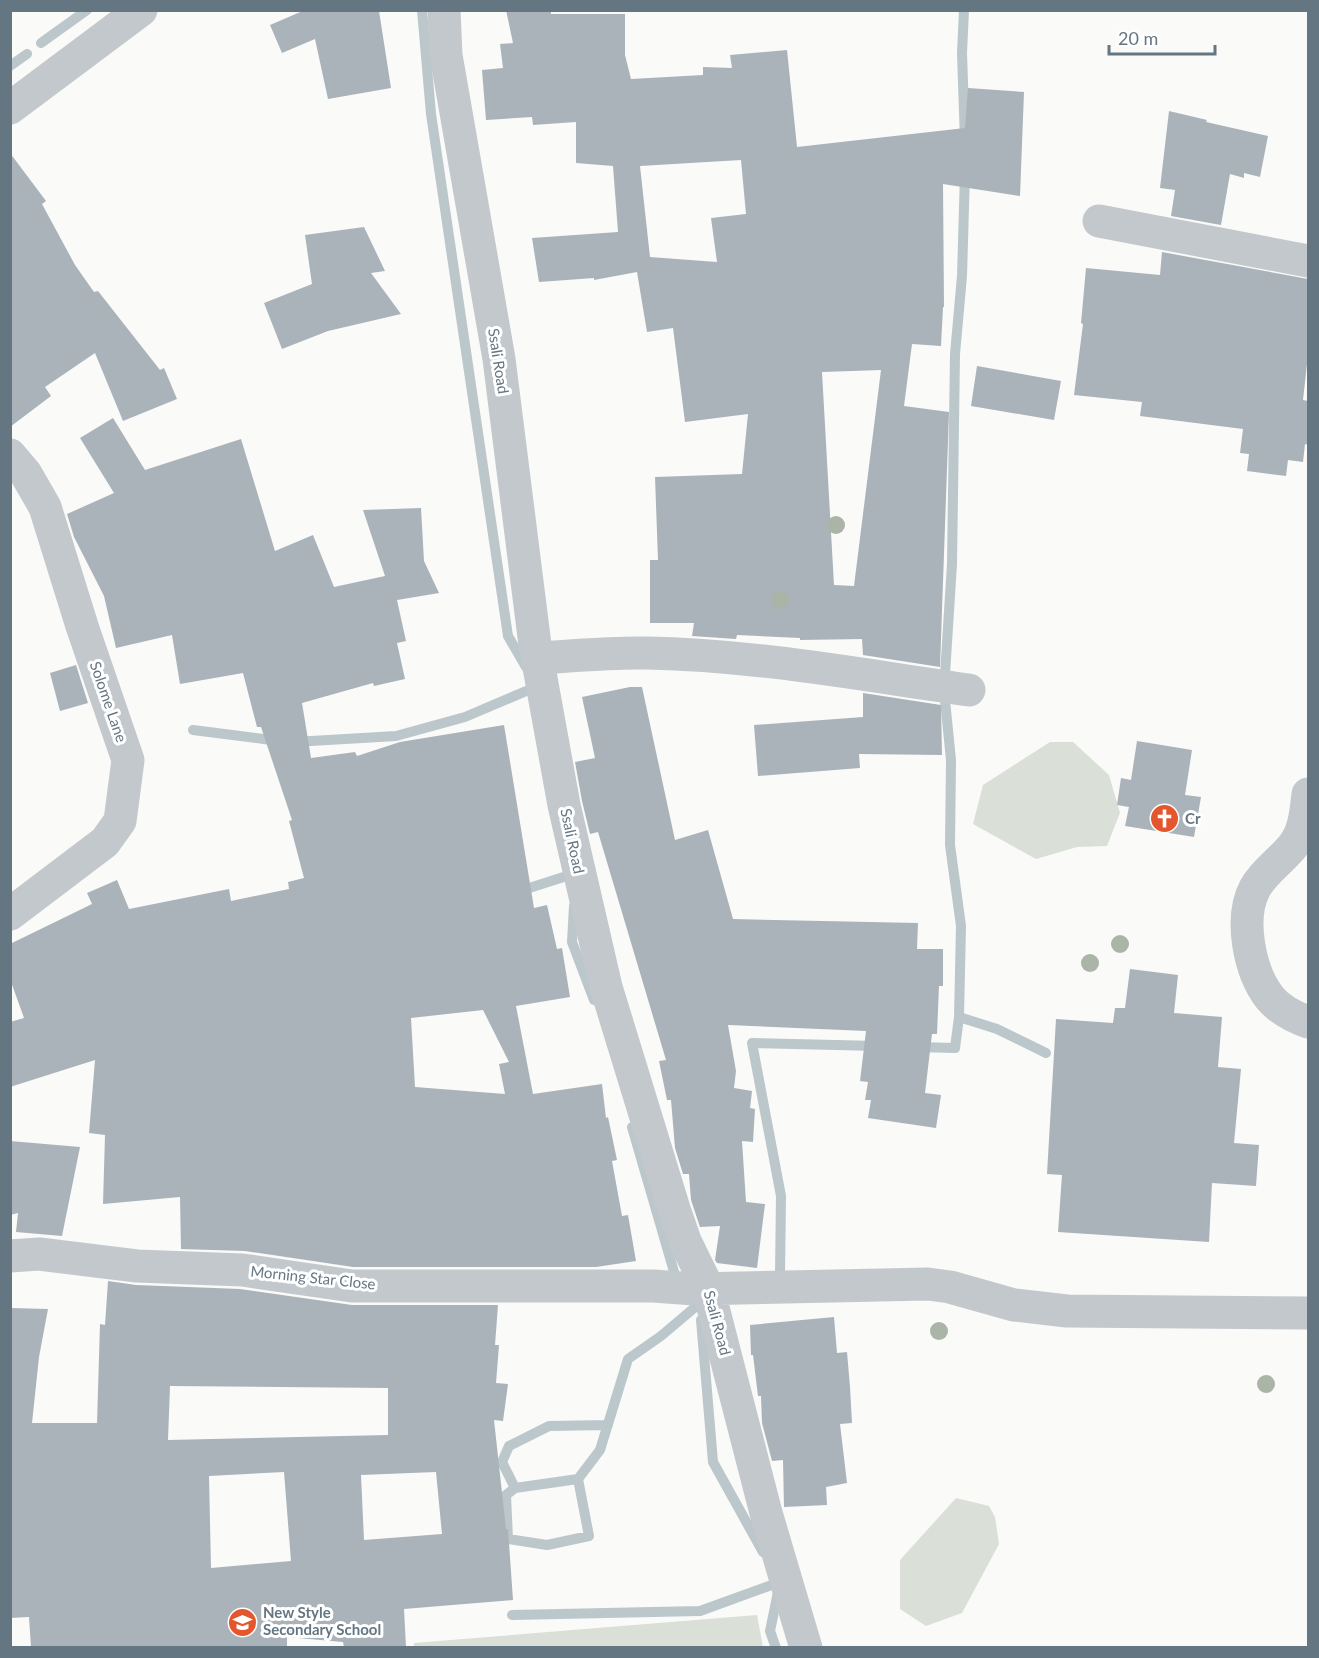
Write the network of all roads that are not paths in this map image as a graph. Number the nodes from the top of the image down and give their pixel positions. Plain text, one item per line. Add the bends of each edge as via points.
1 (141, 10) edge
2 (444, 10) edge
3 (10, 108) edge
4 (1098, 221) dead end
5 (1308, 261) edge
6 (10, 455) edge
7 (537, 658) junction
8 (953, 688) dead end
9 (1308, 794) edge
10 (10, 914) edge
11 (1308, 1022) edge
12 (10, 1256) edge
13 (702, 1289) junction
14 (1308, 1313) edge
15 (806, 1647) edge

1 - 3 street
2 - 7 street, Ssali Road via 446,55 499,359
4 - 5 street
6 - 10 street, Solome Lane via 45,507 128,759 120,821 105,842
7 - 8 street via 645,652 716,656 791,663
7 - 13 street, Ssali Road via 564,806 606,987
9 - 11 street via 1294,844 1256,887 1248,927 1250,956 1270,999 1291,1016
12 - 13 street, Morning Star Close via 39,1254 137,1266 242,1270 352,1286
13 - 14 street, Morning Star Close via 928,1284 1014,1305 1068,1311
13 - 15 street, Ssali Road

